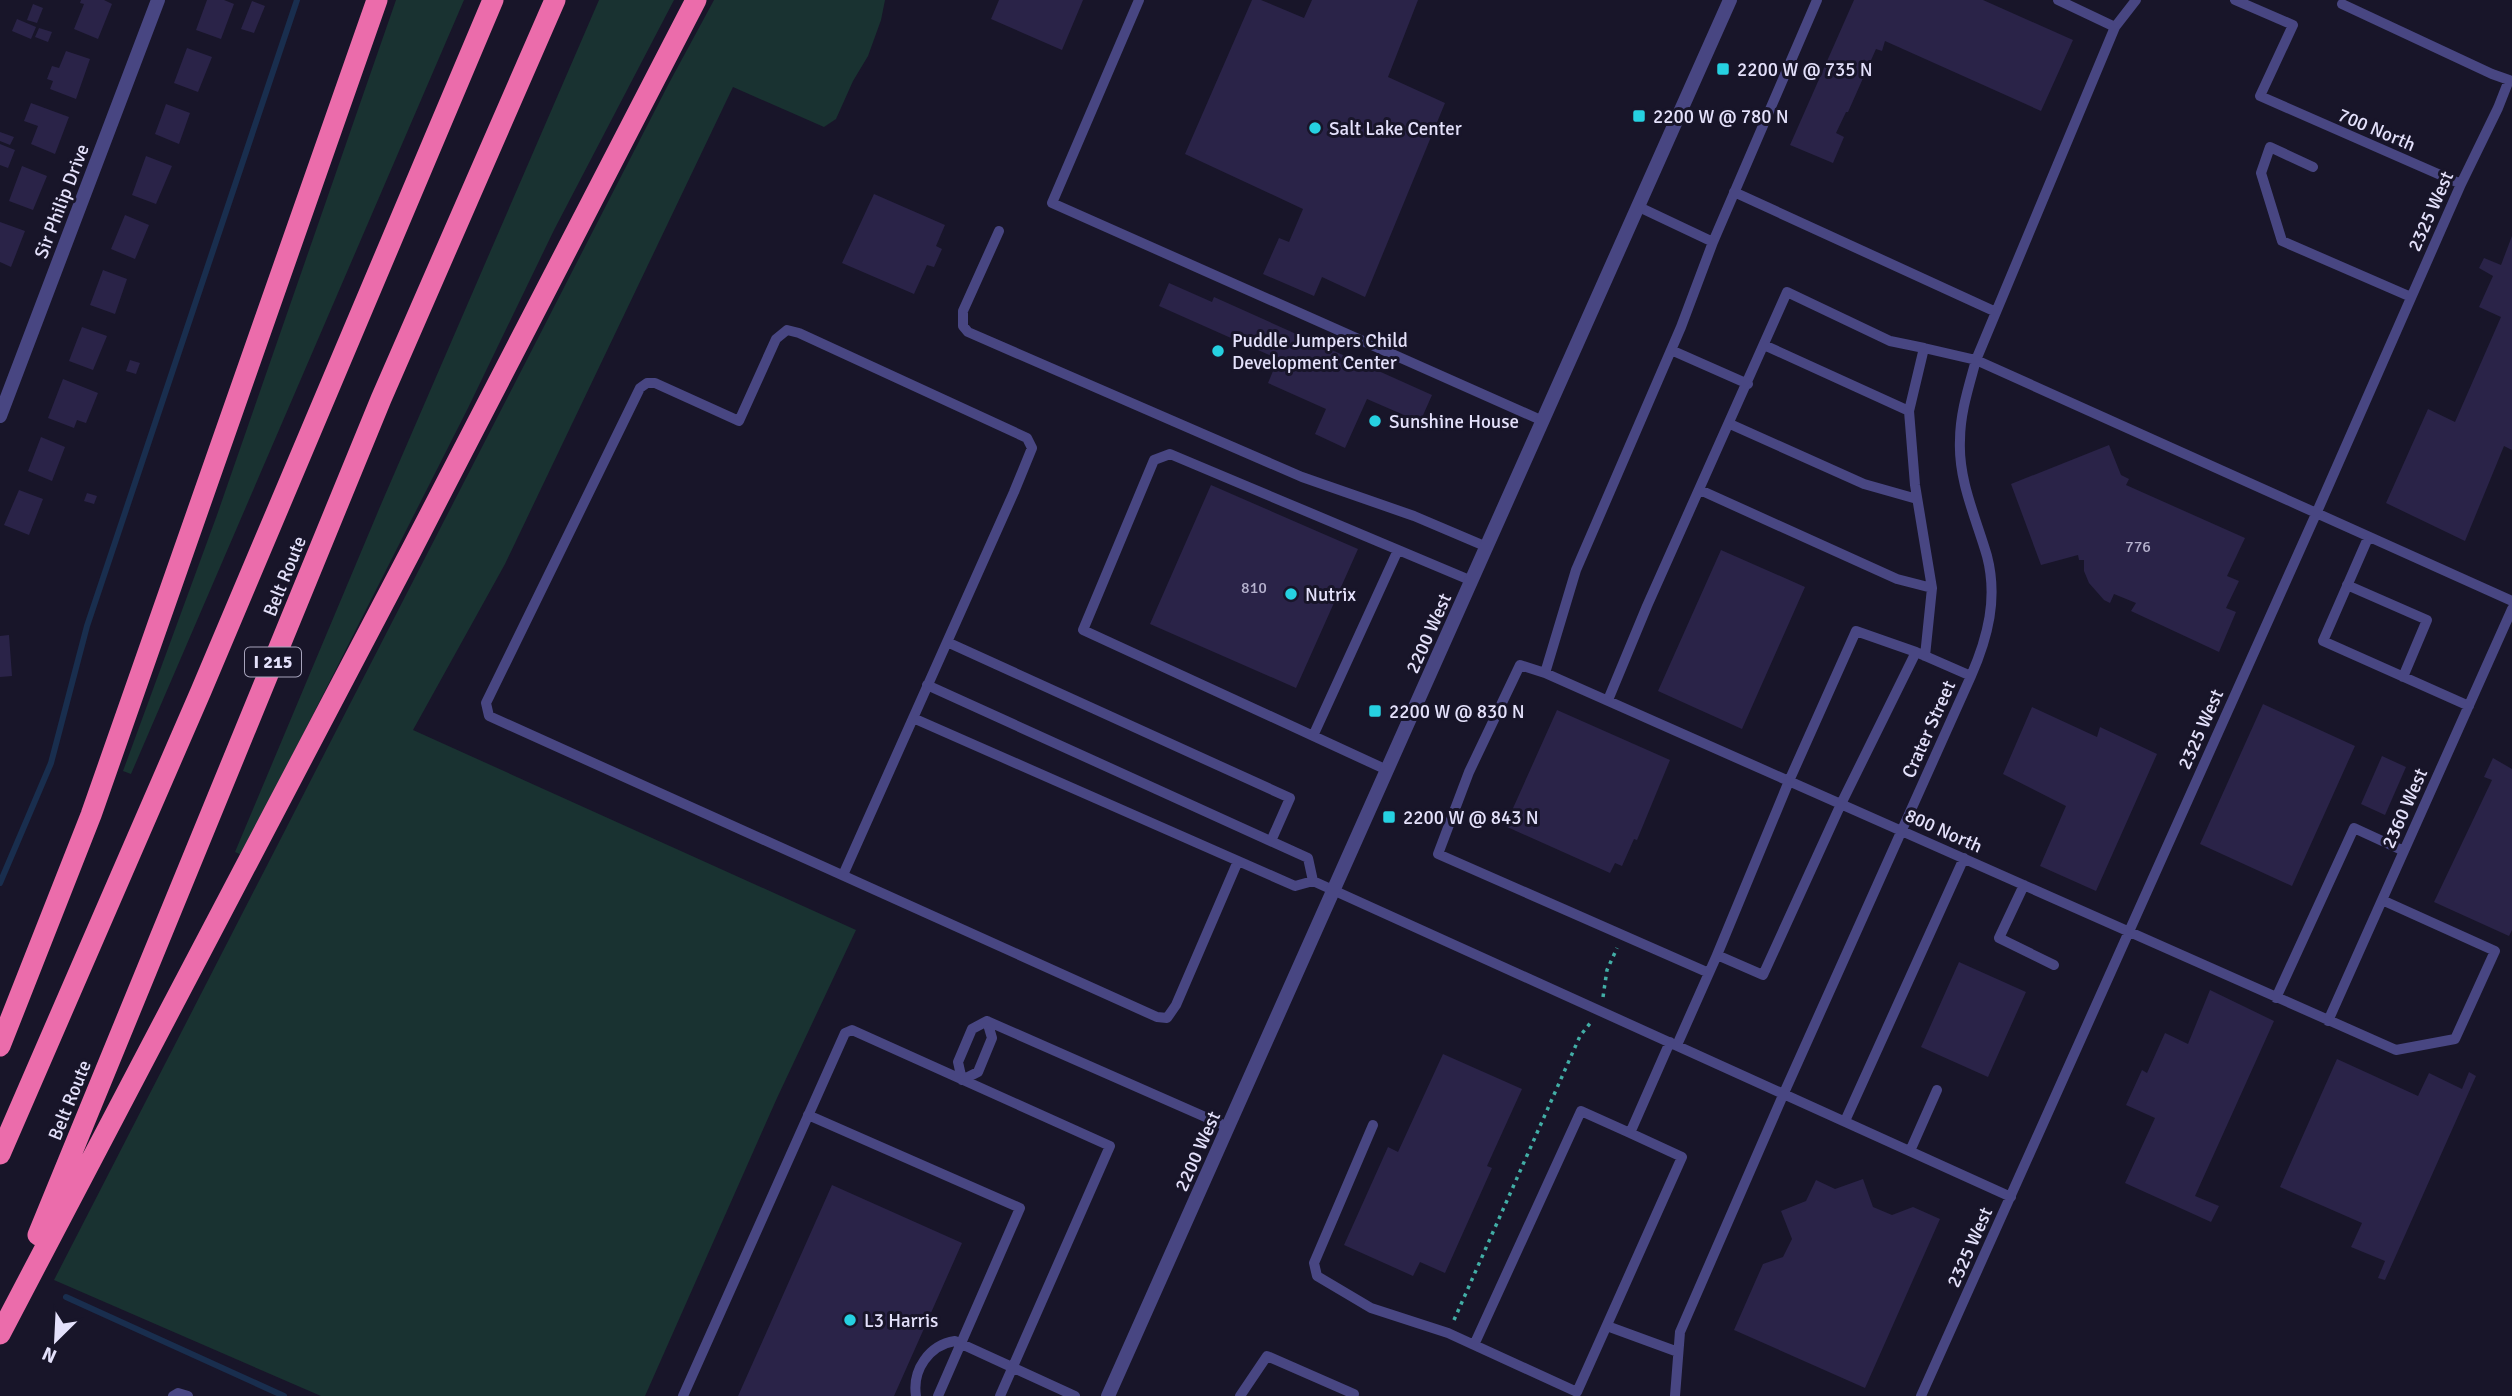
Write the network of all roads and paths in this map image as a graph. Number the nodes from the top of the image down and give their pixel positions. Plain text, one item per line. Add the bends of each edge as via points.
1 (158, 0) edge
2 (377, 0) edge
3 (493, 0) edge
4 (555, 0) edge
5 (696, 0) edge
6 (1139, 0) edge
7 (1730, 0) edge
8 (1816, 0) edge
9 (2058, 0) edge
10 (2136, 0) edge
11 (2235, 0) edge
12 (2342, 4) dead end
13 (2115, 27) junction
14 (2511, 80) edge
15 (2313, 167) dead end
16 (2460, 184) junction
17 (1734, 192) junction
18 (1639, 207) junction
19 (999, 231) dead end
20 (1713, 242) junction
21 (2411, 297) junction
22 (1996, 312) junction
23 (1764, 345) junction
24 (1924, 348) junction
25 (1671, 350) junction
26 (1976, 360) junction
27 (1748, 384) junction
28 (1909, 411) junction
29 (0, 416) edge
30 (1543, 421) junction
31 (1730, 424) junction
32 (1700, 490) junction
33 (1917, 499) junction
34 (2316, 514) junction
35 (2368, 538) junction
36 (1487, 547) junction
37 (1398, 550) junction
38 (1472, 581) junction
39 (2347, 585) junction
40 (1932, 588) junction
41 (2512, 601) edge
42 (2512, 609) edge
43 (947, 642) junction
44 (1921, 654) junction
45 (1545, 673) junction
46 (1971, 676) junction
47 (2403, 677) junction
48 (927, 685) junction
49 (1608, 701) junction
50 (2469, 706) junction
51 (913, 718) junction
52 (1313, 736) junction
53 (1387, 770) junction
54 (1789, 780) junction
55 (1841, 804) junction
56 (1902, 831) junction
57 (1271, 841) junction
58 (2404, 851) junction
59 (1964, 859) junction
60 (1238, 861) junction
61 (843, 875) junction
62 (1313, 881) junction
63 (2024, 886) junction
64 (1333, 891) junction
65 (2382, 900) junction
66 (2128, 932) junction
67 (1623, 935) junction
68 (1717, 955) junction
69 (2054, 965) dead end
70 (1709, 973) junction
71 (2276, 998) junction
72 (1601, 1011) junction
73 (987, 1021) junction
74 (2328, 1021) junction
75 (1673, 1044) junction
76 (0, 1046) edge
77 (962, 1080) junction
78 (1937, 1090) dead end
79 (1784, 1093) junction
80 (808, 1115) junction
81 (1845, 1121) junction
82 (1373, 1125) dead end
83 (1228, 1127) junction
84 (1630, 1133) junction
85 (1910, 1151) junction
86 (0, 1154) edge
87 (2011, 1196) junction
88 (1453, 1322) dead end
89 (1607, 1326) junction
90 (0, 1328) edge
91 (0, 1334) edge
92 (961, 1345) junction
93 (1474, 1345) junction
94 (1678, 1352) junction
95 (1013, 1368) junction
96 (1355, 1395) edge
97 (173, 1396) edge
98 (188, 1396) edge
99 (683, 1396) edge
100 (916, 1396) edge
101 (938, 1396) edge
102 (1000, 1396) edge
103 (1075, 1396) edge
104 (1108, 1396) edge
105 (1240, 1396) edge
106 (1675, 1396) edge
107 (1921, 1396) edge

1 - 29 street, Sir Philip Drive
2 - 76 highway via 91,815
3 - 86 highway, Belt Route / I 215
4 - 90 highway, Belt Route / I 215 via 375,412
5 - 91 highway
6 - 30 lane via 1052,203
7 - 18 street, 2200 West
8 - 17 lane
9 - 13 lane
10 - 13 lane, Crater Street
11 - 16 lane, 700 North via 2293,25 2260,96
12 - 14 lane
13 - 22 lane, Crater Street
14 - 16 lane, 2325 West
15 - 21 lane via 2270,147 2261,173 2282,241
16 - 21 lane, 2325 West
17 - 20 lane
17 - 22 lane
18 - 20 lane
18 - 30 street, 2200 West
19 - 36 lane via 963,311 968,332 1302,477
20 - 25 lane
21 - 34 lane, 2325 West
22 - 26 lane, Crater Street
23 - 24 lane via 1787,292 1890,341
23 - 27 lane
23 - 28 lane
24 - 26 lane
24 - 28 lane
25 - 27 lane
25 - 45 lane via 1576,570
26 - 34 lane
26 - 46 lane, Crater Street via 1959,440 1970,506 1989,569 1992,607
27 - 31 lane
28 - 33 lane
30 - 36 street, 2200 West
31 - 32 lane
31 - 33 lane via 1864,484
32 - 40 lane via 1897,579
32 - 49 lane
33 - 40 lane
34 - 35 lane
34 - 66 lane, 2325 West
35 - 39 lane
35 - 41 lane
36 - 38 street, 2200 West
37 - 38 lane
37 - 52 lane
37 - 52 lane via 1170,454 1154,460 1083,630
38 - 53 street, 2200 West
39 - 47 lane via 2323,641
39 - 47 lane via 2427,620
40 - 44 lane
42 - 50 lane, 2360 West
43 - 48 lane
43 - 57 lane via 1290,798
43 - 61 lane via 1031,454 1027,438 786,330 776,339 739,421 655,383 640,388 486,703 489,716
44 - 46 lane
44 - 54 lane via 1856,631
44 - 55 lane
45 - 49 lane, 800 North
45 - 67 lane via 1520,665 1469,772 1438,854
46 - 56 lane, Crater Street
47 - 50 lane
48 - 51 lane
48 - 57 lane
49 - 54 lane, 800 North
50 - 58 lane, 2360 West
51 - 60 lane
51 - 61 lane
52 - 53 lane
53 - 64 street, 2200 West
54 - 55 lane, 800 North
54 - 68 lane
55 - 56 lane, 800 North
55 - 68 lane via 1763,975
56 - 59 lane, 800 North
56 - 79 lane, Crater Street
57 - 62 lane via 1308,858
58 - 65 lane, 2360 West
58 - 71 lane via 2354,828
59 - 63 lane, 800 North
59 - 81 lane
60 - 61 lane via 1167,1018
60 - 62 lane via 1295,886
62 - 64 lane
63 - 66 lane, 800 North
63 - 69 lane via 1999,938
64 - 72 lane
64 - 83 street, 2200 West
65 - 74 lane, 2360 West
65 - 74 lane, 800 North via 2495,951 2455,1039 2396,1050
66 - 71 lane, 800 North
66 - 87 lane, 2325 West
67 - 70 lane
67 - 72 path via 1607,970
68 - 70 lane
70 - 75 lane
71 - 74 lane, 800 North
72 - 75 lane
72 - 88 path via 1580,1036
73 - 77 lane via 972,1029 957,1062
73 - 77 lane via 992,1038 978,1072
73 - 83 lane
75 - 79 lane
75 - 84 lane
77 - 80 lane via 852,1030 845,1033
77 - 95 lane via 1110,1146
78 - 85 lane
79 - 81 lane
79 - 94 lane, Crater Street via 1680,1332
80 - 92 lane via 1020,1208
80 - 99 lane
81 - 85 lane
82 - 93 lane via 1314,1263 1317,1276 1371,1308
83 - 104 street, 2200 West
84 - 89 lane via 1682,1157
84 - 93 lane via 1581,1111
85 - 87 lane
87 - 107 lane, 2325 West
89 - 93 lane via 1577,1392
89 - 94 lane
92 - 95 lane
92 - 100 lane via 944,1343 930,1352 918,1371
92 - 101 lane
94 - 106 lane, Crater Street
95 - 102 lane
95 - 103 lane
96 - 105 lane via 1267,1356
97 - 98 lane

